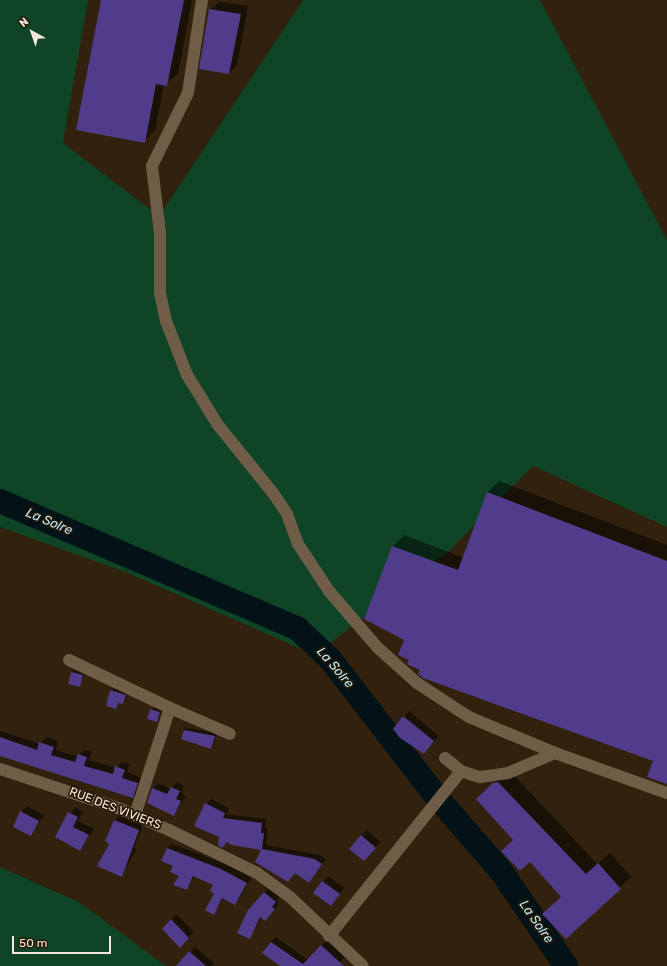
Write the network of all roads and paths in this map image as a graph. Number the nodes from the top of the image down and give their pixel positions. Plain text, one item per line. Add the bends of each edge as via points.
1 (202, 0) edge
2 (69, 660) dead end
3 (170, 708) junction
4 (230, 734) dead end
5 (555, 753) junction
6 (445, 758) dead end
7 (0, 769) edge
8 (461, 771) junction
9 (667, 793) edge
10 (135, 815) junction
11 (329, 936) junction
12 (363, 966) edge

1 - 5 street via 188,93 152,166 160,233 160,293 166,321 187,374 218,425 273,492 287,514 298,544 310,565 377,647 443,702 468,716
2 - 3 street
3 - 4 street
3 - 10 street
5 - 8 street via 508,772 480,777
5 - 9 street
6 - 8 street
7 - 10 street, RUE DES VIVIERS
8 - 11 street
10 - 11 street, RUE DES VIVIERS via 226,858 276,886
11 - 12 street, RUE DES VIVIERS

